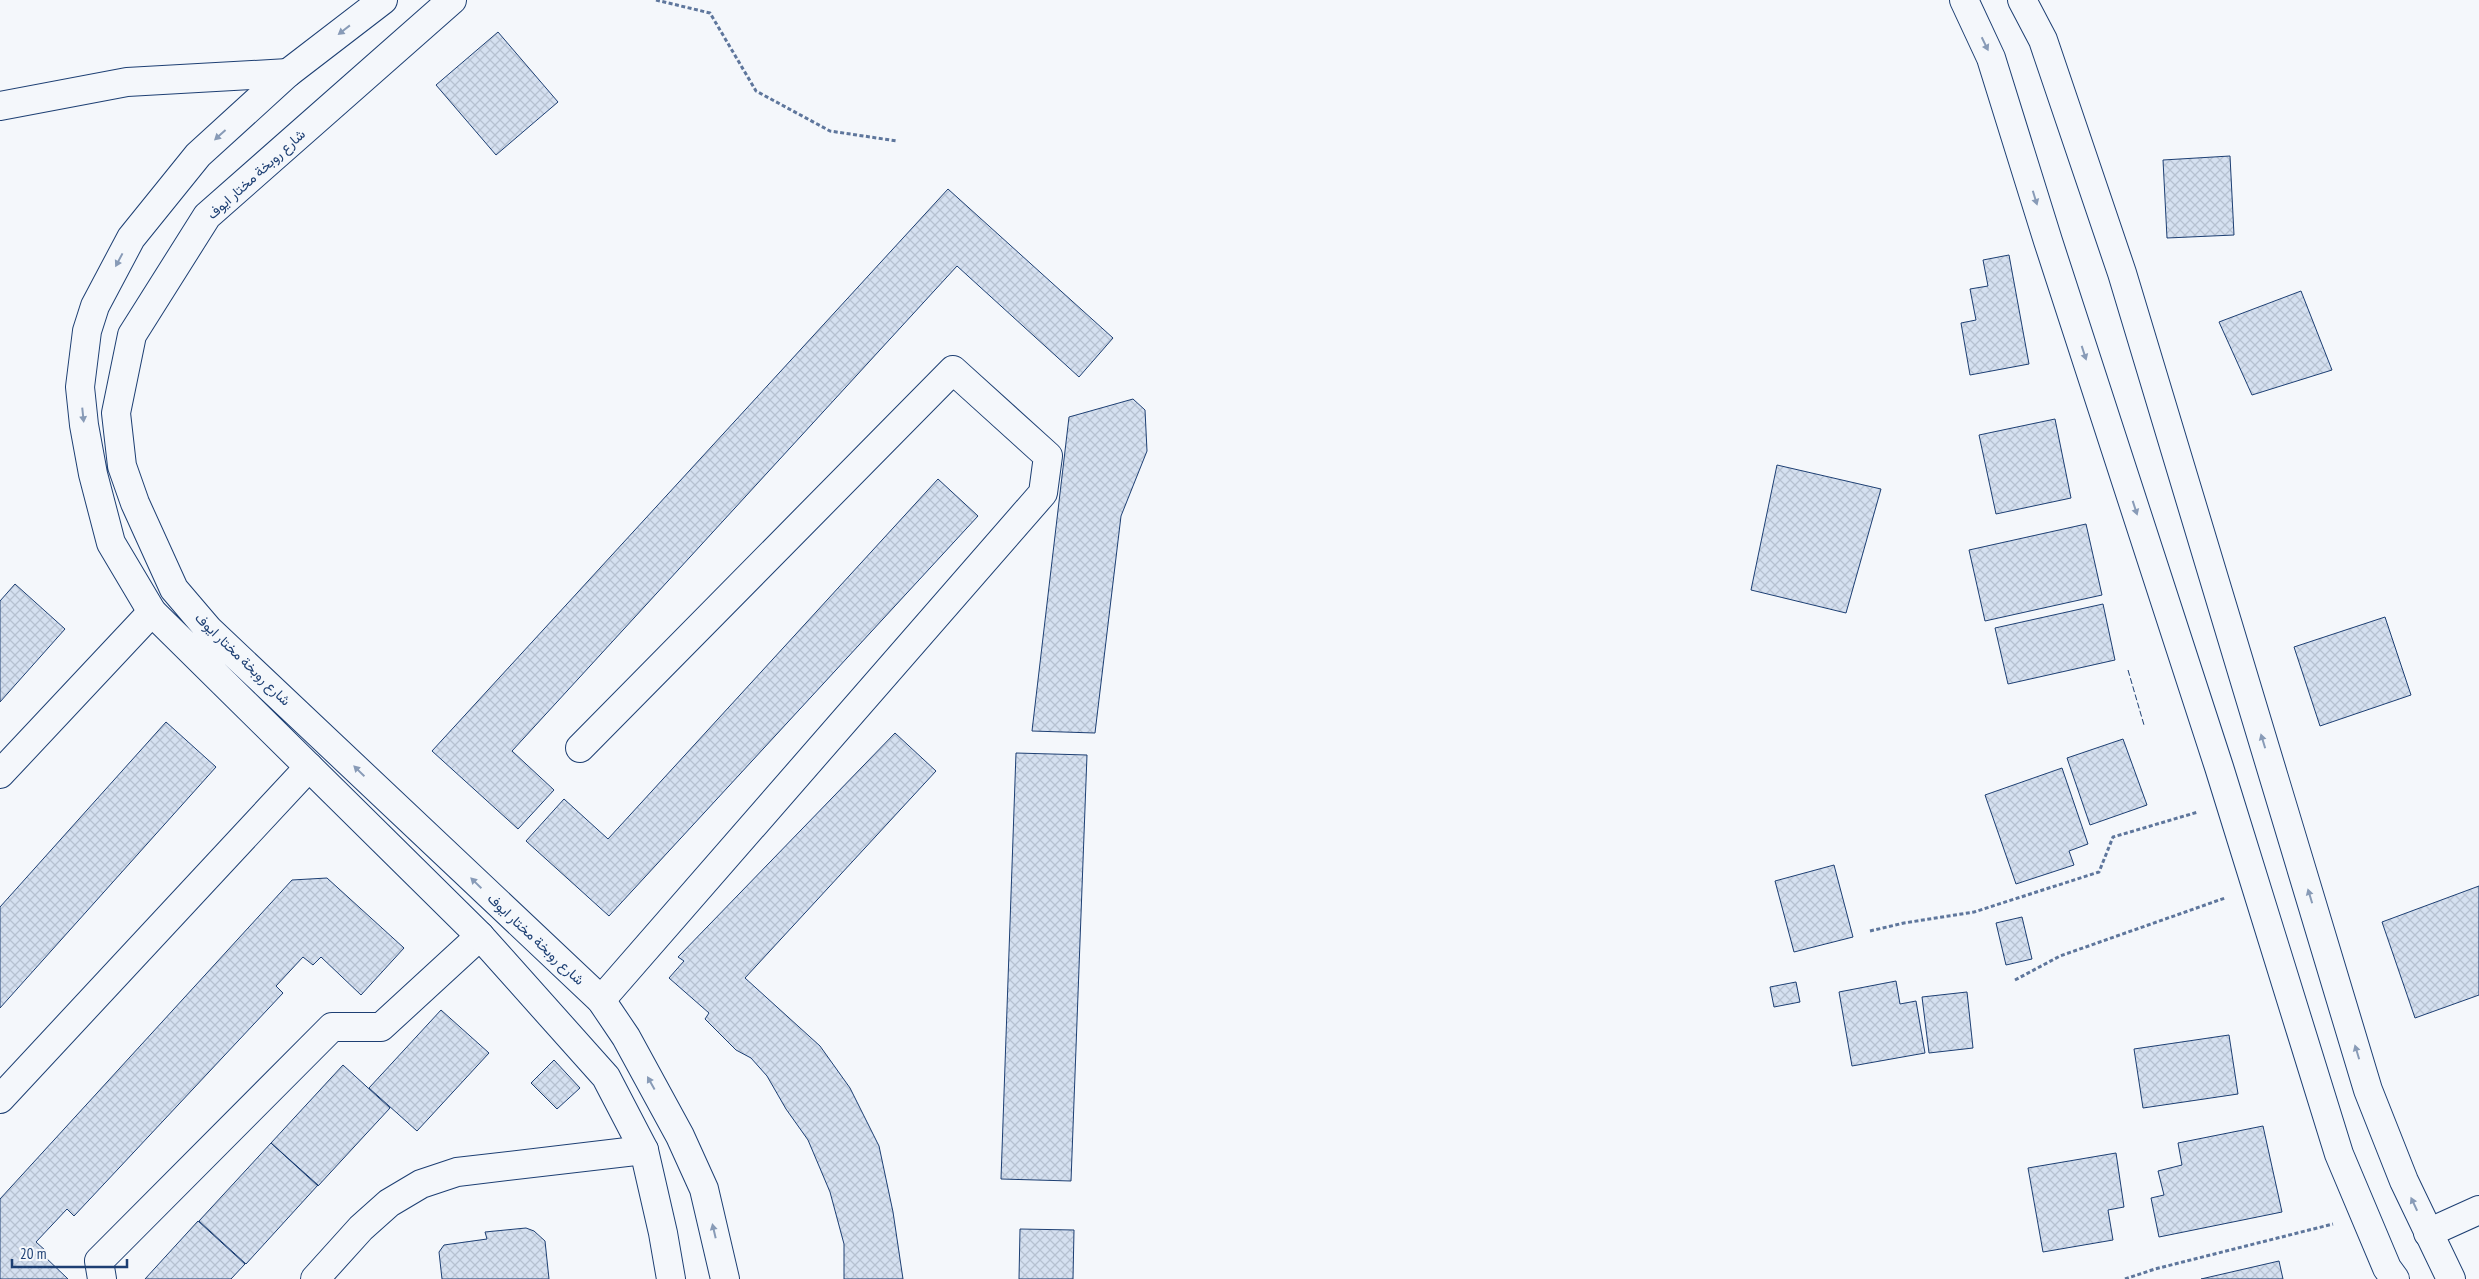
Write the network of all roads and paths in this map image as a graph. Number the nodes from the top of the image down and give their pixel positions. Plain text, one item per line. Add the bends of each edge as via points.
1 (383, 0) edge
2 (452, 0) edge
3 (656, 0) edge
4 (1964, 0) edge
5 (2022, 0) edge
6 (288, 73) junction
7 (0, 106) edge
8 (898, 141) dead end
9 (152, 612) junction
10 (580, 748) dead end
11 (309, 767) junction
12 (0, 774) edge
13 (2230, 802) junction
14 (2256, 887) junction
15 (1870, 931) dead end
16 (480, 936) junction
17 (2015, 980) dead end
18 (601, 1000) junction
19 (0, 1099) edge
20 (644, 1150) junction
21 (2479, 1210) edge
22 (2365, 1216) junction
23 (2428, 1233) junction
24 (102, 1279) edge
25 (315, 1279) edge
26 (670, 1279) edge
27 (725, 1279) edge
28 (2125, 1279) edge
29 (2395, 1279) edge
30 (2451, 1279) edge

1 -> 6 street
18 -> 2 street, شارع روبخة مختار ايوف via 209,630 174,589 122,466 116,413 132,335 207,216
3 - 8 path via 710,13 756,91 830,131
4 -> 13 street via 1992,58
23 -> 5 street via 2368,1090 2122,273 2043,40
6 - 7 street via 127,82
6 -> 9 street via 198,156 158,201 131,238 95,306 87,331 80,387 93,474 111,543
9 - 11 street
9 - 12 street
10 - 18 street via 953,370 1048,456 1043,493
11 - 16 street
11 - 19 street
13 - 14 street
13 - 15 path via 2113,838 2099,872 1974,912
14 - 17 path via 2060,956
14 - 22 street via 2340,1154
16 - 20 street via 606,1077
16 - 24 street via 381,1027 332,1027 99,1261
27 -> 18 street, شارع روبخة مختار ايوف via 704,1190 680,1136 626,1037
20 - 25 street via 457,1172 422,1184 389,1203 361,1228
20 - 26 street
21 - 23 street
22 - 28 path
22 - 29 street
23 - 30 street

